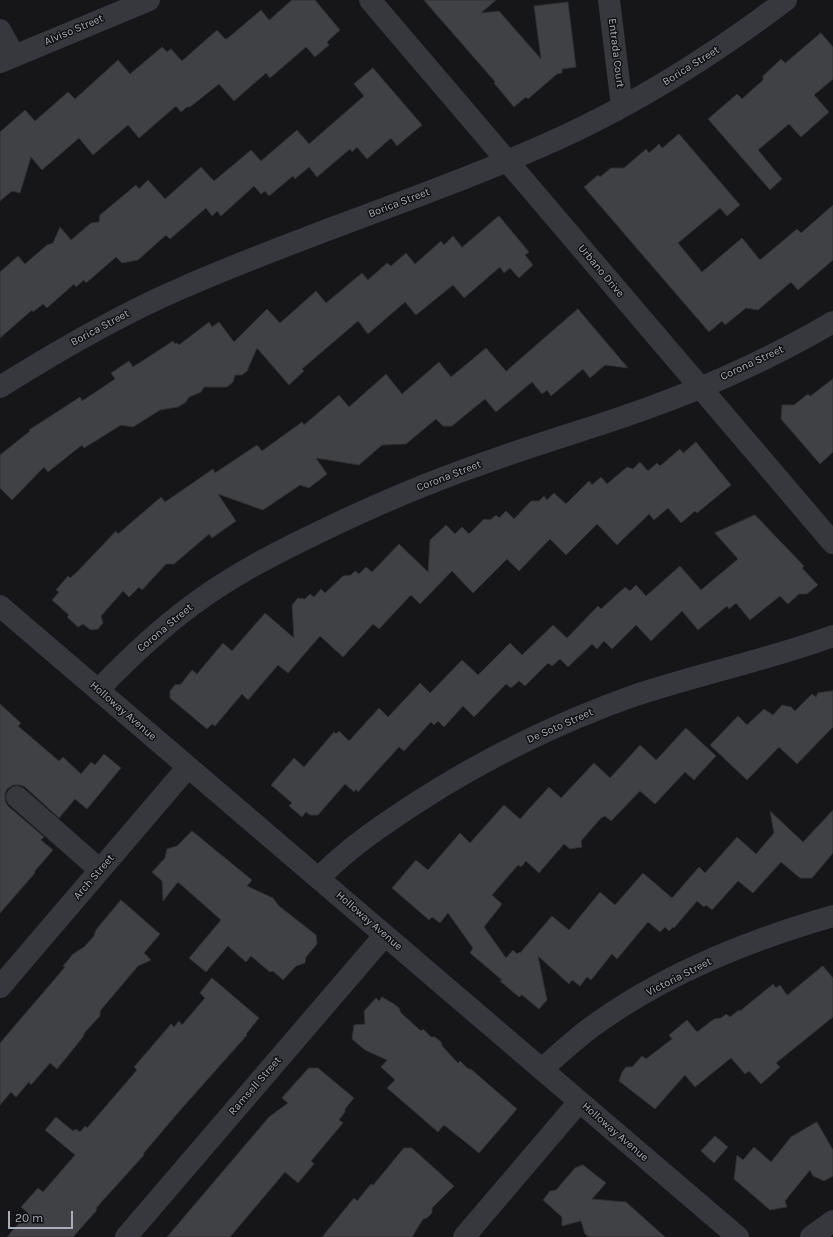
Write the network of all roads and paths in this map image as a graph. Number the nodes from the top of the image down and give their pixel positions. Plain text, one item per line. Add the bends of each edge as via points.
1 (149, 0) edge
2 (370, 0) edge
3 (609, 0) edge
4 (786, 0) edge
5 (0, 30) edge
6 (7, 59) edge
7 (622, 107) junction
8 (508, 161) junction
9 (833, 322) edge
10 (0, 386) edge
11 (700, 387) junction
12 (833, 543) edge
13 (0, 606) edge
14 (833, 636) edge
15 (98, 690) junction
16 (188, 767) junction
17 (17, 797) dead end
18 (100, 870) junction
19 (318, 878) junction
20 (833, 916) edge
21 (385, 935) junction
22 (0, 987) edge
23 (542, 1070) junction
24 (579, 1102) junction
25 (833, 1221) edge
26 (126, 1237) edge
27 (464, 1237) edge
28 (738, 1237) edge
29 (811, 1237) edge

1 - 6 street, Alviso Street
2 - 8 street, Urbano Drive
3 - 7 street, Entrada Court
4 - 7 street, Borica Street via 678,76
5 - 6 street
7 - 8 street, Borica Street
8 - 10 street, Borica Street via 183,287 93,331
8 - 11 street, Urbano Drive
9 - 11 street, Corona Street
11 - 12 street, Urbano Drive
11 - 15 street, Corona Street via 649,408 435,481 383,502 281,551 233,577 191,606 152,637
13 - 15 street, Holloway Avenue
14 - 19 street, De Soto Street via 632,696 536,736 485,762 394,818 359,841
15 - 16 street, Holloway Avenue
16 - 18 street, Arch Street
16 - 19 street, Holloway Avenue
17 - 18 street
18 - 22 street, Arch Street
19 - 21 street, Holloway Avenue
20 - 23 street, Victoria Street via 771,935 731,951 656,987 593,1026
21 - 23 street, Holloway Avenue
21 - 26 street, Ramsell Street
23 - 24 street, Holloway Avenue
24 - 27 street
24 - 28 street, Holloway Avenue
25 - 29 street

